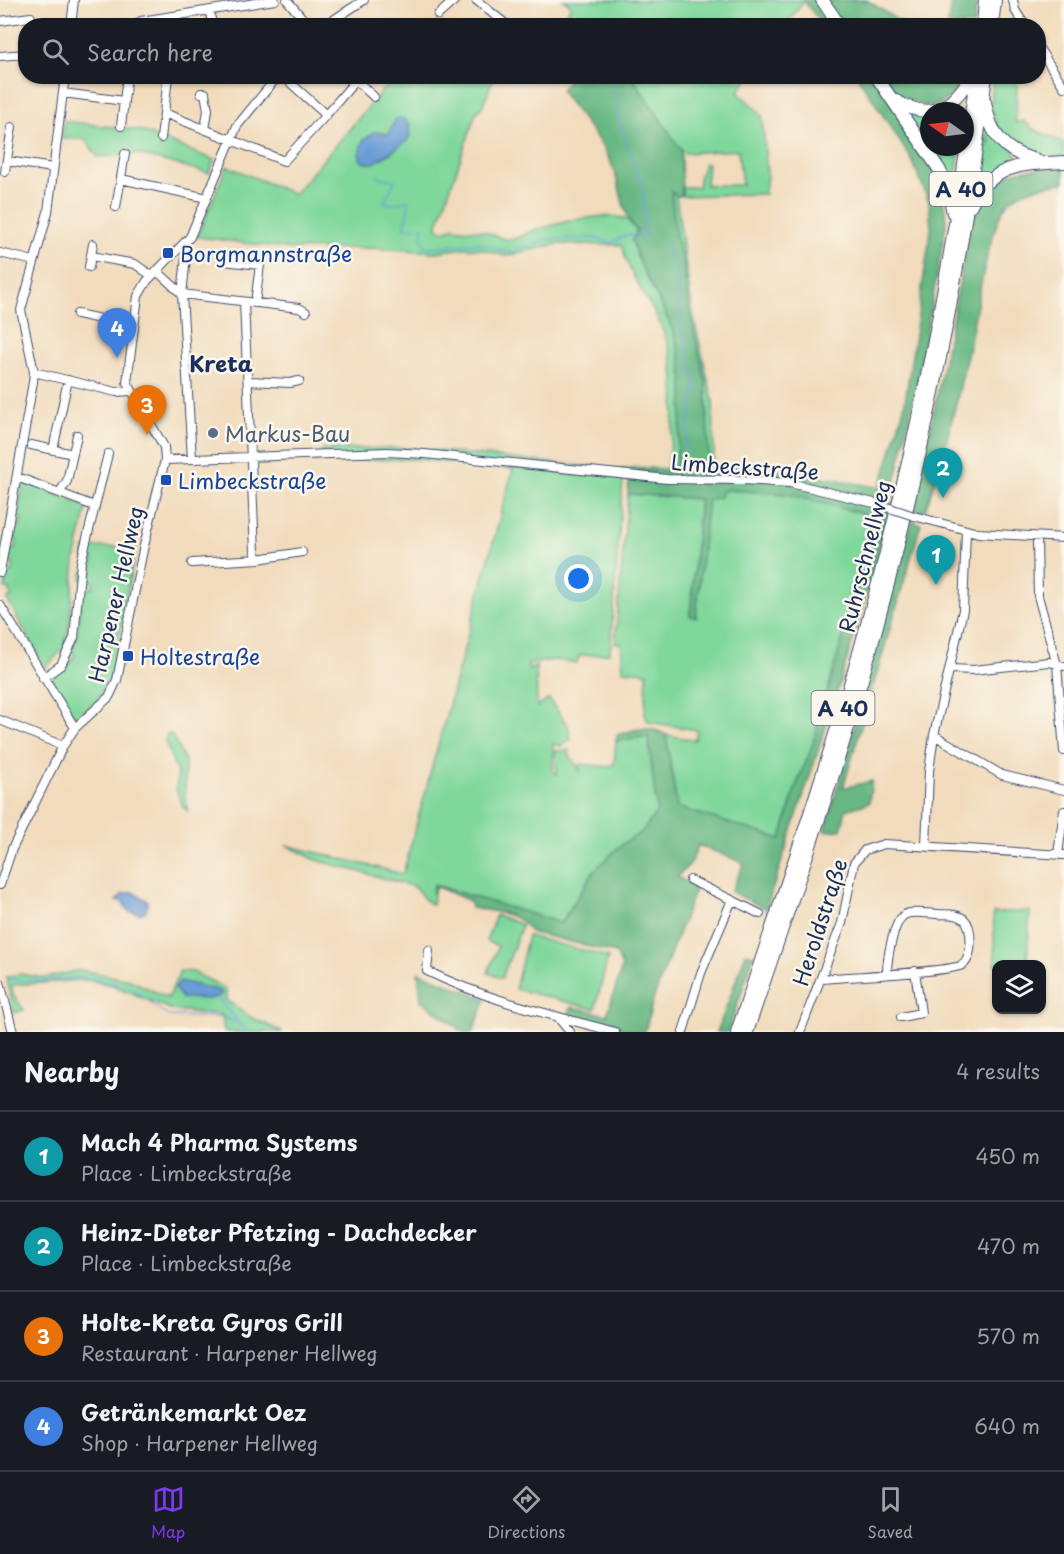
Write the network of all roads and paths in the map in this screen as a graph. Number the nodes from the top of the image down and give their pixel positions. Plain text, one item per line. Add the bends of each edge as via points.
1 (74, 0) edge
2 (275, 0) edge
3 (287, 0) edge
4 (364, 0) edge
5 (455, 0) edge
6 (822, 0) edge
7 (986, 0) edge
8 (995, 0) edge
9 (1013, 0) edge
10 (482, 2) edge
11 (210, 11) junction
12 (438, 15) dead end
13 (31, 17) dead end
14 (23, 18) edge
15 (72, 18) edge
16 (161, 18) edge
17 (211, 18) edge
18 (302, 18) edge
19 (336, 18) edge
20 (499, 18) edge
21 (834, 18) edge
22 (984, 18) edge
23 (993, 18) edge
24 (1020, 18) edge
25 (18, 19) edge
26 (0, 21) edge
27 (18, 55) edge
28 (0, 56) edge
29 (1046, 59) edge
30 (64, 84) edge
31 (125, 84) edge
32 (167, 84) edge
33 (271, 84) edge
34 (292, 84) edge
35 (350, 84) edge
36 (360, 84) edge
37 (882, 84) edge
38 (966, 84) edge
39 (981, 84) edge
40 (981, 84) edge
41 (983, 84) edge
42 (1064, 87) edge
43 (63, 93) junction
44 (201, 93) dead end
45 (374, 97) dead end
46 (892, 99) junction
47 (124, 101) junction
48 (164, 114) junction
49 (326, 115) junction
50 (121, 126) dead end
51 (12, 127) dead end
52 (205, 130) junction
53 (161, 138) dead end
54 (230, 140) junction
55 (125, 154) dead end
56 (7, 161) junction
57 (1064, 162) edge
58 (1047, 163) junction
59 (54, 168) junction
60 (5, 172) dead end
61 (121, 179) junction
62 (207, 198) junction
63 (116, 207) dead end
64 (964, 225) junction
65 (953, 235) junction
66 (93, 244) dead end
67 (184, 244) junction
68 (0, 253) edge
69 (91, 256) junction
70 (34, 261) junction
71 (223, 261) dead end
72 (89, 267) dead end
73 (154, 273) junction
74 (182, 294) junction
75 (244, 302) junction
76 (255, 303) junction
77 (306, 312) dead end
78 (77, 314) dead end
79 (133, 326) junction
80 (34, 372) junction
81 (68, 380) junction
82 (249, 381) junction
83 (300, 381) dead end
84 (131, 391) junction
85 (77, 435) dead end
86 (31, 445) dead end
87 (53, 450) junction
88 (73, 454) junction
89 (108, 454) dead end
90 (251, 457) junction
91 (192, 459) junction
92 (165, 460) junction
93 (17, 477) junction
94 (60, 492) junction
95 (94, 506) junction
96 (966, 531) junction
97 (4, 532) edge
98 (1037, 538) junction
99 (1064, 538) edge
100 (302, 552) dead end
101 (258, 559) junction
102 (192, 563) dead end
103 (0, 572) edge
104 (0, 604) edge
105 (1060, 665) edge
106 (951, 669) junction
107 (43, 678) junction
108 (0, 720) edge
109 (75, 728) junction
110 (933, 735) junction
111 (63, 746) junction
112 (1064, 752) edge
113 (1064, 790) edge
114 (1064, 811) edge
115 (926, 846) junction
116 (1061, 855) edge
117 (690, 880) dead end
118 (0, 885) edge
119 (732, 900) junction
120 (760, 914) dead end
121 (429, 950) dead end
122 (915, 971) junction
123 (887, 973) junction
124 (820, 978) junction
125 (0, 982) edge
126 (556, 1017) junction
127 (901, 1017) dead end
128 (588, 1025) junction
129 (13, 1032) edge
130 (570, 1032) edge
131 (577, 1032) edge
132 (615, 1032) edge
133 (683, 1032) edge
134 (737, 1032) edge
135 (747, 1032) edge
136 (800, 1032) edge

1 - 15 street
2 - 11 street
3 - 18 street
4 - 19 street
5 - 12 street
6 - 21 highway
7 - 22 highway
8 - 23 highway
9 - 24 street
10 - 20 street
11 - 16 street
11 - 17 street
13 - 14 street
25 - 26 street
27 - 28 street
29 - 42 street
30 - 43 street
31 - 47 street
32 - 48 street
33 - 54 street
34 - 49 street
35 - 49 street
36 - 45 street
37 - 46 highway
38 - 46 highway via 957,97 935,110 916,110
39 - 64 highway, Ruhrschnellweg / A 40
40 - 65 highway, Ruhrschnellweg / A 40
41 - 58 highway via 989,118 1000,142 1015,154
43 - 47 street
43 - 59 street
44 - 52 street via 205,93 208,110
46 - 65 highway via 943,177 952,205
47 - 50 street
48 - 52 street
48 - 53 street
49 - 54 street via 284,161
51 - 56 street
52 - 54 street
54 - 62 street
55 - 61 street
56 - 59 street
56 - 60 street
57 - 58 highway
58 - 64 highway via 1012,167 991,178 975,198
59 - 70 street via 48,212
61 - 62 street
61 - 63 street
62 - 67 street
64 - 135 highway, Ruhrschnellweg / A 40 via 924,436 878,623 830,784
65 - 134 highway, Ruhrschnellweg / A 40 via 912,442 865,633 809,818
66 - 69 street
67 - 73 street
67 - 74 street via 187,248
68 - 70 street
69 - 72 street
69 - 73 street via 135,264
70 - 80 street via 21,316
71 - 76 street via 260,265
73 - 74 street
73 - 79 street via 138,296
74 - 75 street
74 - 91 street
75 - 76 street
75 - 82 street
76 - 77 street
78 - 79 street
79 - 84 street via 127,378
80 - 81 street
80 - 93 street
81 - 84 street via 116,392
81 - 87 street
82 - 83 street
82 - 90 street
84 - 92 street via 162,442
85 - 88 street
86 - 87 street
87 - 88 street
88 - 94 street via 67,481
89 - 95 street
90 - 91 street, Limbeckstraße
90 - 96 street, Limbeckstraße, bridge via 387,452 667,479 790,483 854,496
90 - 101 street
91 - 92 street, Limbeckstraße
92 - 109 street, Harpener Hellweg via 145,537 117,680 110,697
93 - 94 street
93 - 97 street
94 - 95 street
95 - 107 street via 81,562 74,638 61,664
96 - 98 street, Limbeckstraße
96 - 106 street via 964,602
97 - 103 street
98 - 99 street, Limbeckstraße
98 - 105 street via 1038,596
100 - 101 street
101 - 102 street
104 - 107 street
105 - 106 street via 1049,662
105 - 112 street
106 - 110 street
107 - 109 street
108 - 111 street
109 - 111 street, Harpener Hellweg
110 - 113 street via 1002,775
110 - 115 street
111 - 118 street, Harpener Hellweg via 12,849
114 - 116 street
115 - 116 street, Heroldstraße
115 - 124 street, Heroldstraße via 876,844 858,856 842,922
117 - 119 street
119 - 120 street
119 - 133 street via 701,973
121 - 126 street via 427,971
122 - 123 street
122 - 123 street via 958,967 966,962 970,953 965,920 956,915 909,913 901,917
122 - 127 street via 921,1013
123 - 124 street
124 - 136 street, Heroldstraße
125 - 129 street
126 - 128 street
126 - 130 street
128 - 131 street
128 - 132 street

